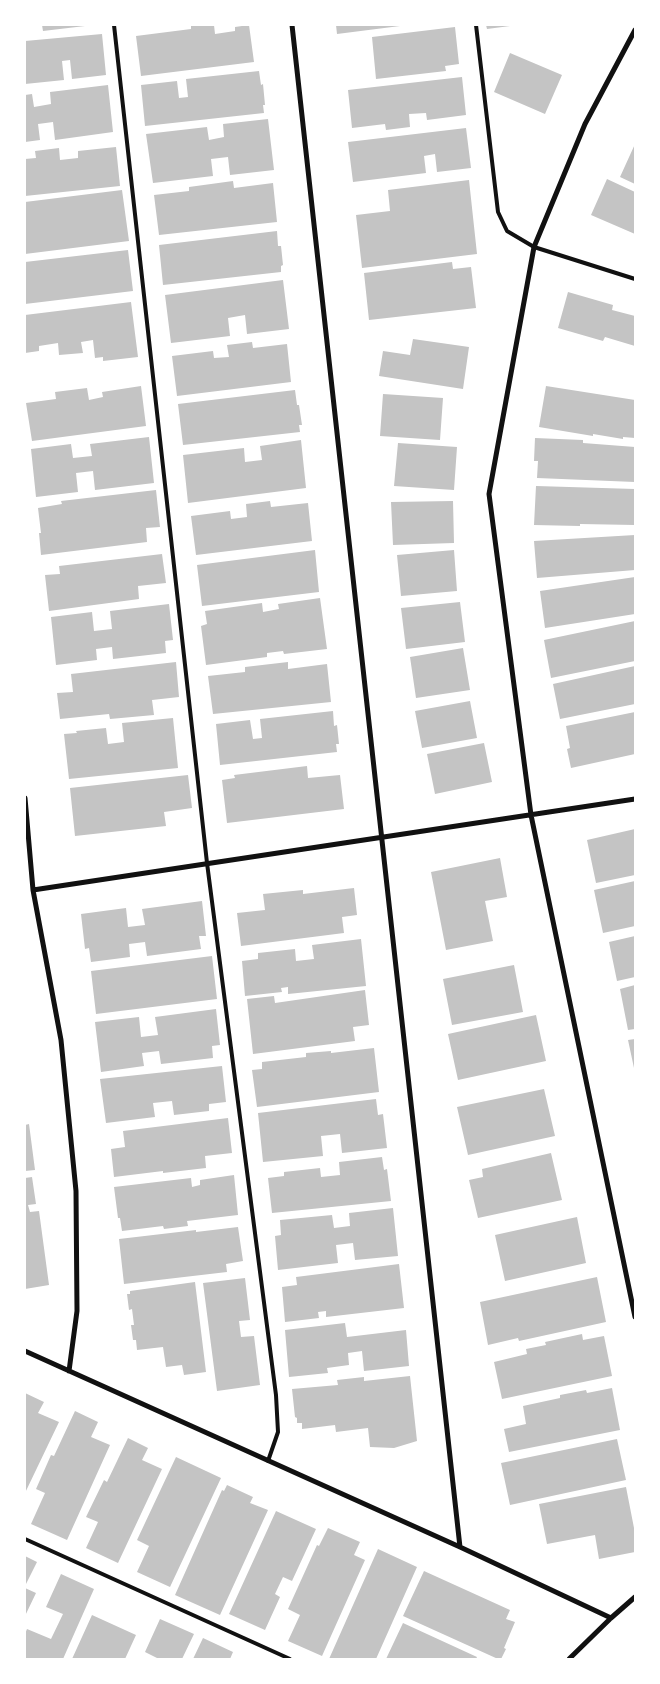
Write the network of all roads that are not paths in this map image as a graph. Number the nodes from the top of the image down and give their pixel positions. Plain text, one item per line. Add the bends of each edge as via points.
1 (114, 25) edge
2 (292, 25) edge
3 (476, 25) edge
4 (635, 30) edge
5 (534, 247) junction
6 (635, 279) edge
7 (25, 798) edge
8 (635, 799) edge
9 (531, 815) junction
10 (382, 837) junction
11 (207, 863) junction
12 (33, 890) junction
13 (635, 1317) edge
14 (25, 1351) edge
15 (69, 1371) junction
16 (268, 1462) junction
17 (25, 1539) edge
18 (460, 1547) junction
19 (635, 1597) edge
20 (611, 1618) junction
21 (290, 1659) edge
22 (569, 1659) edge

1 - 11 lane
2 - 10 street
3 - 5 lane via 498,212 507,231
4 - 5 street via 585,124
5 - 6 lane
5 - 9 street via 489,494
7 - 12 street
8 - 9 street
9 - 10 street
9 - 13 street
10 - 11 street
10 - 18 street
11 - 12 street
11 - 16 lane via 276,1396 278,1432
12 - 15 street via 61,1040 76,1191 77,1311
14 - 15 street
15 - 16 street
16 - 18 street
17 - 21 lane
18 - 20 street
19 - 20 street
20 - 22 street

